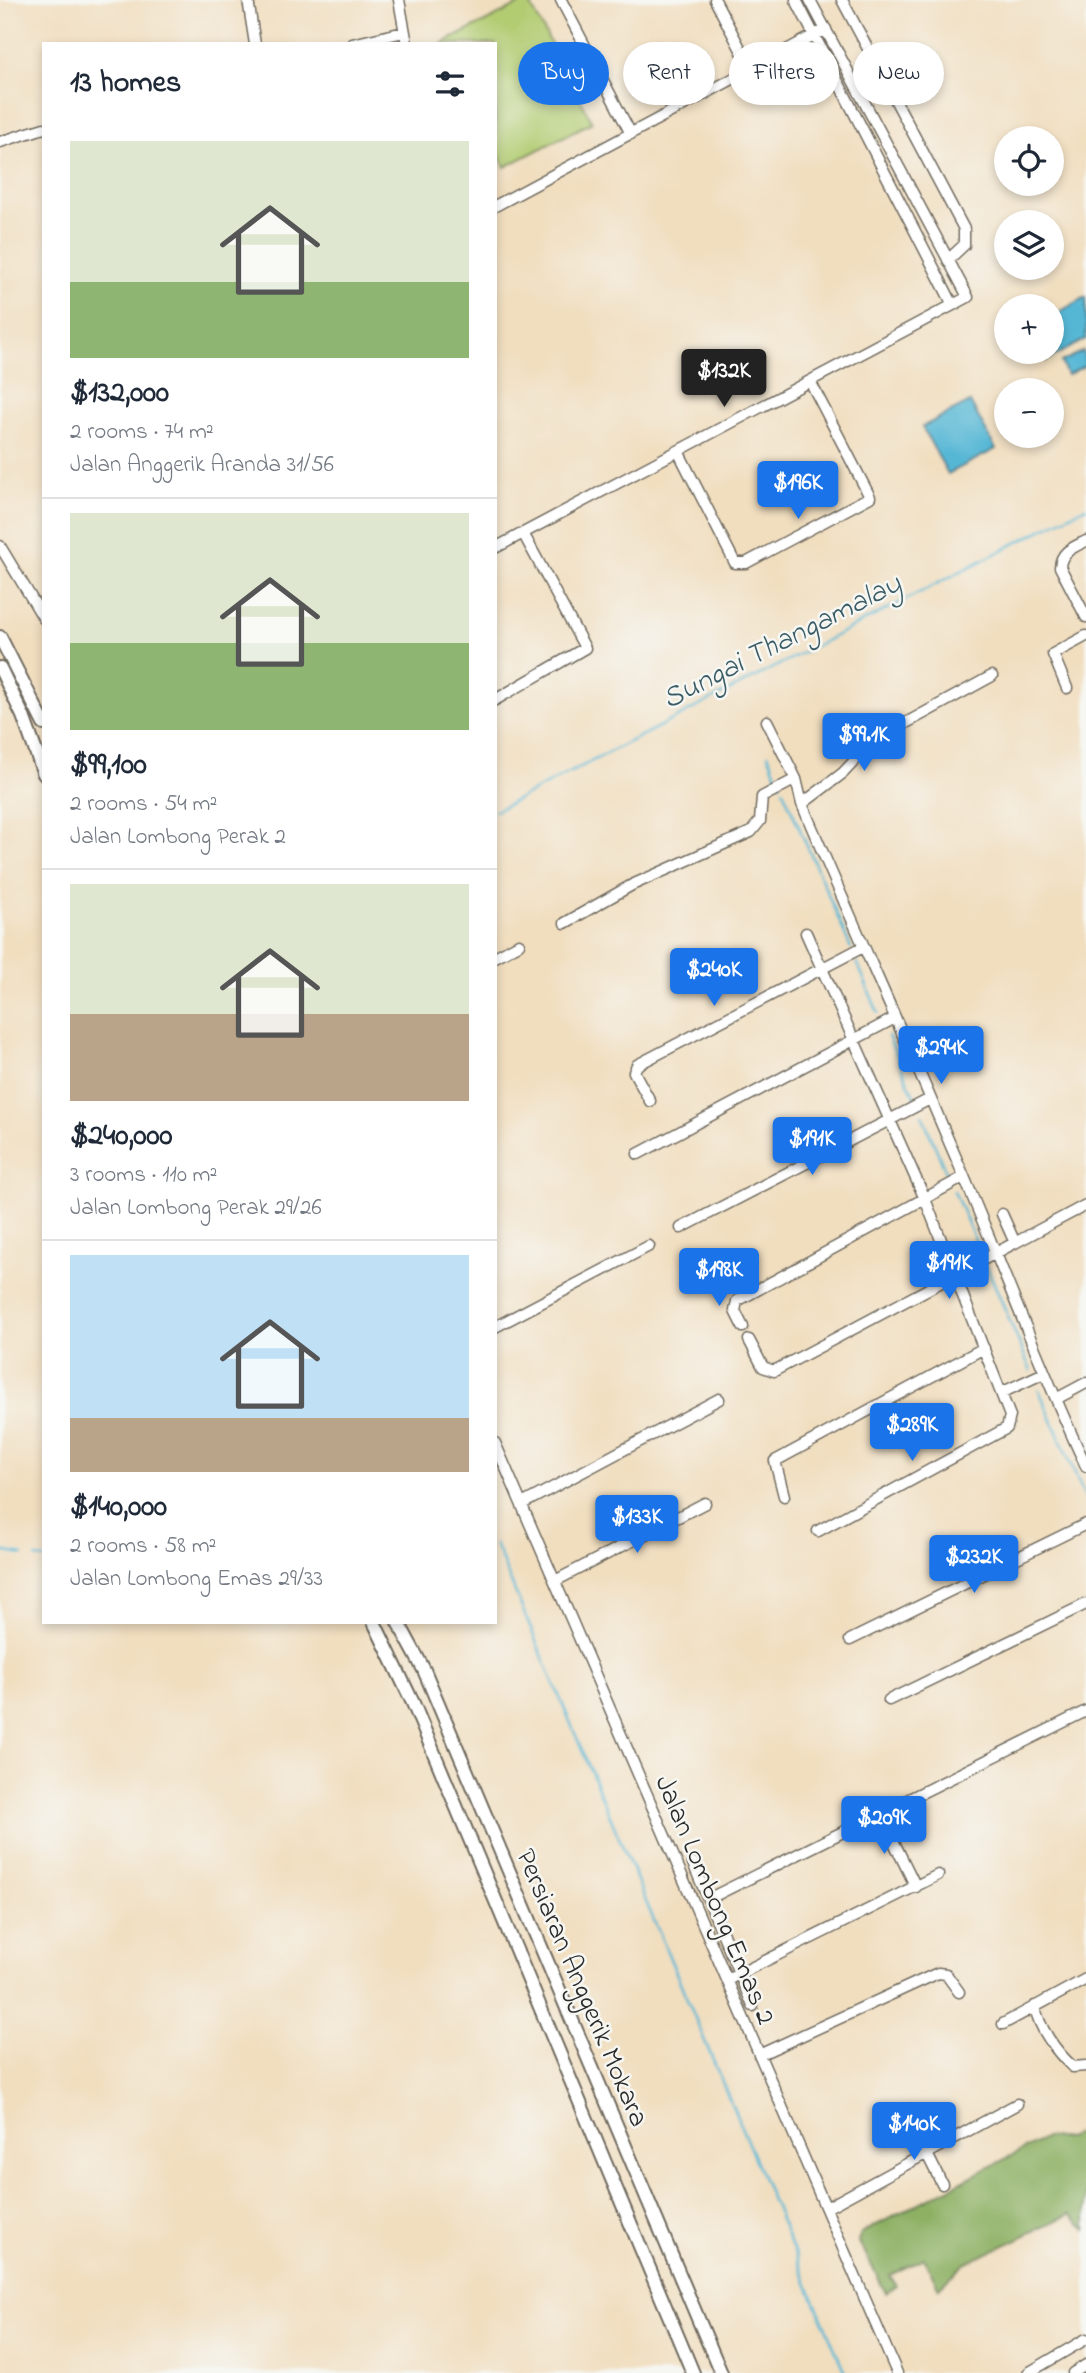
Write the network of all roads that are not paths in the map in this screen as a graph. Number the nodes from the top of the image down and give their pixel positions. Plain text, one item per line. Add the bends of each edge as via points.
1 (248, 0) edge
2 (400, 0) edge
3 (561, 0) edge
4 (715, 0) edge
5 (796, 0) edge
6 (810, 0) edge
7 (842, 0) edge
8 (826, 29) junction
9 (404, 32) junction
10 (814, 36) junction
11 (256, 42) edge
12 (361, 42) edge
13 (406, 42) edge
14 (737, 42) edge
15 (803, 42) edge
16 (729, 81) edge
17 (42, 129) edge
18 (631, 134) junction
19 (0, 142) edge
20 (497, 205) edge
21 (948, 260) junction
22 (953, 305) junction
23 (810, 381) junction
24 (678, 451) junction
25 (523, 533) junction
26 (1086, 541) edge
27 (0, 546) edge
28 (497, 547) edge
29 (42, 616) edge
30 (1086, 617) edge
31 (1086, 636) edge
32 (0, 637) edge
33 (0, 668) edge
34 (992, 676) dead end
35 (1067, 688) dead end
36 (497, 699) edge
37 (42, 720) edge
38 (767, 721) dead end
39 (862, 728) dead end
40 (873, 741) junction
41 (42, 768) edge
42 (791, 782) junction
43 (802, 804) junction
44 (565, 923) dead end
45 (806, 933) dead end
46 (519, 944) dead end
47 (863, 947) junction
48 (497, 956) edge
49 (822, 968) junction
50 (895, 1018) junction
51 (854, 1040) junction
52 (930, 1099) junction
53 (650, 1101) dead end
54 (890, 1120) junction
55 (638, 1154) dead end
56 (964, 1177) junction
57 (925, 1199) junction
58 (1086, 1205) edge
59 (1002, 1214) dead end
60 (681, 1228) dead end
61 (1016, 1243) junction
62 (649, 1246) dead end
63 (994, 1255) junction
64 (955, 1275) junction
65 (497, 1326) edge
66 (743, 1327) dead end
67 (749, 1340) dead end
68 (984, 1348) junction
69 (1044, 1373) junction
70 (1086, 1383) edge
71 (1002, 1393) junction
72 (719, 1399) dead end
73 (1056, 1399) junction
74 (497, 1448) edge
75 (1082, 1448) edge
76 (1086, 1466) edge
77 (784, 1496) dead end
78 (705, 1503) dead end
79 (522, 1504) junction
80 (1086, 1524) edge
81 (818, 1531) dead end
82 (555, 1581) junction
83 (1086, 1604) edge
84 (375, 1624) edge
85 (399, 1624) edge
86 (850, 1640) dead end
87 (889, 1700) dead end
88 (1086, 1711) edge
89 (879, 1812) junction
90 (693, 1863) dead end
91 (938, 1875) dead end
92 (916, 1887) junction
93 (708, 1899) junction
94 (740, 1974) junction
95 (1086, 1979) edge
96 (727, 1980) junction
97 (959, 1992) dead end
98 (753, 2006) dead end
99 (1035, 2006) junction
100 (1003, 2024) dead end
101 (764, 2052) junction
102 (1086, 2066) edge
103 (1017, 2104) dead end
104 (913, 2126) dead end
105 (927, 2153) junction
106 (942, 2184) dead end
107 (826, 2208) junction
108 (1086, 2339) edge
109 (1086, 2365) edge
110 (693, 2373) edge
111 (721, 2373) edge
112 (897, 2373) edge
113 (1028, 2373) edge
114 (1073, 2373) edge

1 - 11 street
2 - 9 street
3 - 18 street
4 - 14 street
5 - 10 street
6 - 8 street
7 - 21 street via 964,229 964,245
8 - 10 street
8 - 21 street
9 - 12 street
9 - 13 street
10 - 15 street
10 - 22 street
16 - 18 street
17 - 19 street
18 - 20 street
21 - 22 street via 968,297
22 - 23 street
23 - 24 street
23 - 24 street via 870,497 807,533 746,564 735,563
24 - 25 street
25 - 28 street
25 - 36 street via 585,648
26 - 30 street via 1067,551 1060,567
27 - 29 street
31 - 35 street via 1053,654
32 - 37 main road
33 - 41 main road
34 - 40 street
38 - 42 street
39 - 40 street
40 - 43 street via 843,773
42 - 43 street
42 - 44 street via 762,797 760,821 751,832 632,885
43 - 47 street
45 - 49 street
46 - 48 street
47 - 49 street
47 - 50 street
49 - 51 street
49 - 53 street via 637,1065 634,1072
50 - 51 street
50 - 52 street
51 - 54 street
51 - 55 street
52 - 54 street
52 - 56 street
54 - 57 street
54 - 60 street
56 - 57 street
56 - 63 street
57 - 64 street
57 - 66 street via 737,1301 735,1311
58 - 61 street
59 - 61 street
61 - 63 street
62 - 65 street
63 - 64 street
63 - 69 street
64 - 67 street via 774,1371 763,1367
64 - 68 street
68 - 71 street
68 - 77 street via 775,1461
69 - 71 street
69 - 73 street
70 - 73 street
71 - 81 street via 1010,1416 1007,1428
72 - 79 street
73 - 75 street
74 - 79 street, Jalan Lombong Emas 2
75 - 76 street
78 - 82 street
79 - 82 street, Jalan Lombong Emas 2
80 - 86 street
82 - 96 street, Jalan Lombong Emas 2
83 - 87 street
84 - 110 main road, Persiaran Anggerik Mokara via 454,1801
85 - 111 main road, Persiaran Anggerik Mokara via 428,1680
88 - 89 street
89 - 92 street
89 - 93 street
90 - 93 street
91 - 92 street
92 - 94 street
93 - 94 street
94 - 96 street
94 - 98 street
95 - 99 street
96 - 101 street, Jalan Lombong Emas 2
97 - 101 street via 946,1974 939,1973
99 - 100 street
99 - 102 street via 1037,2018 1065,2060 1073,2067
101 - 107 street, Jalan Lombong Emas 2
103 - 105 street
104 - 105 street
105 - 106 street
105 - 107 street
107 - 112 street, Jalan Lombong Emas 2
108 - 113 street
109 - 114 street

